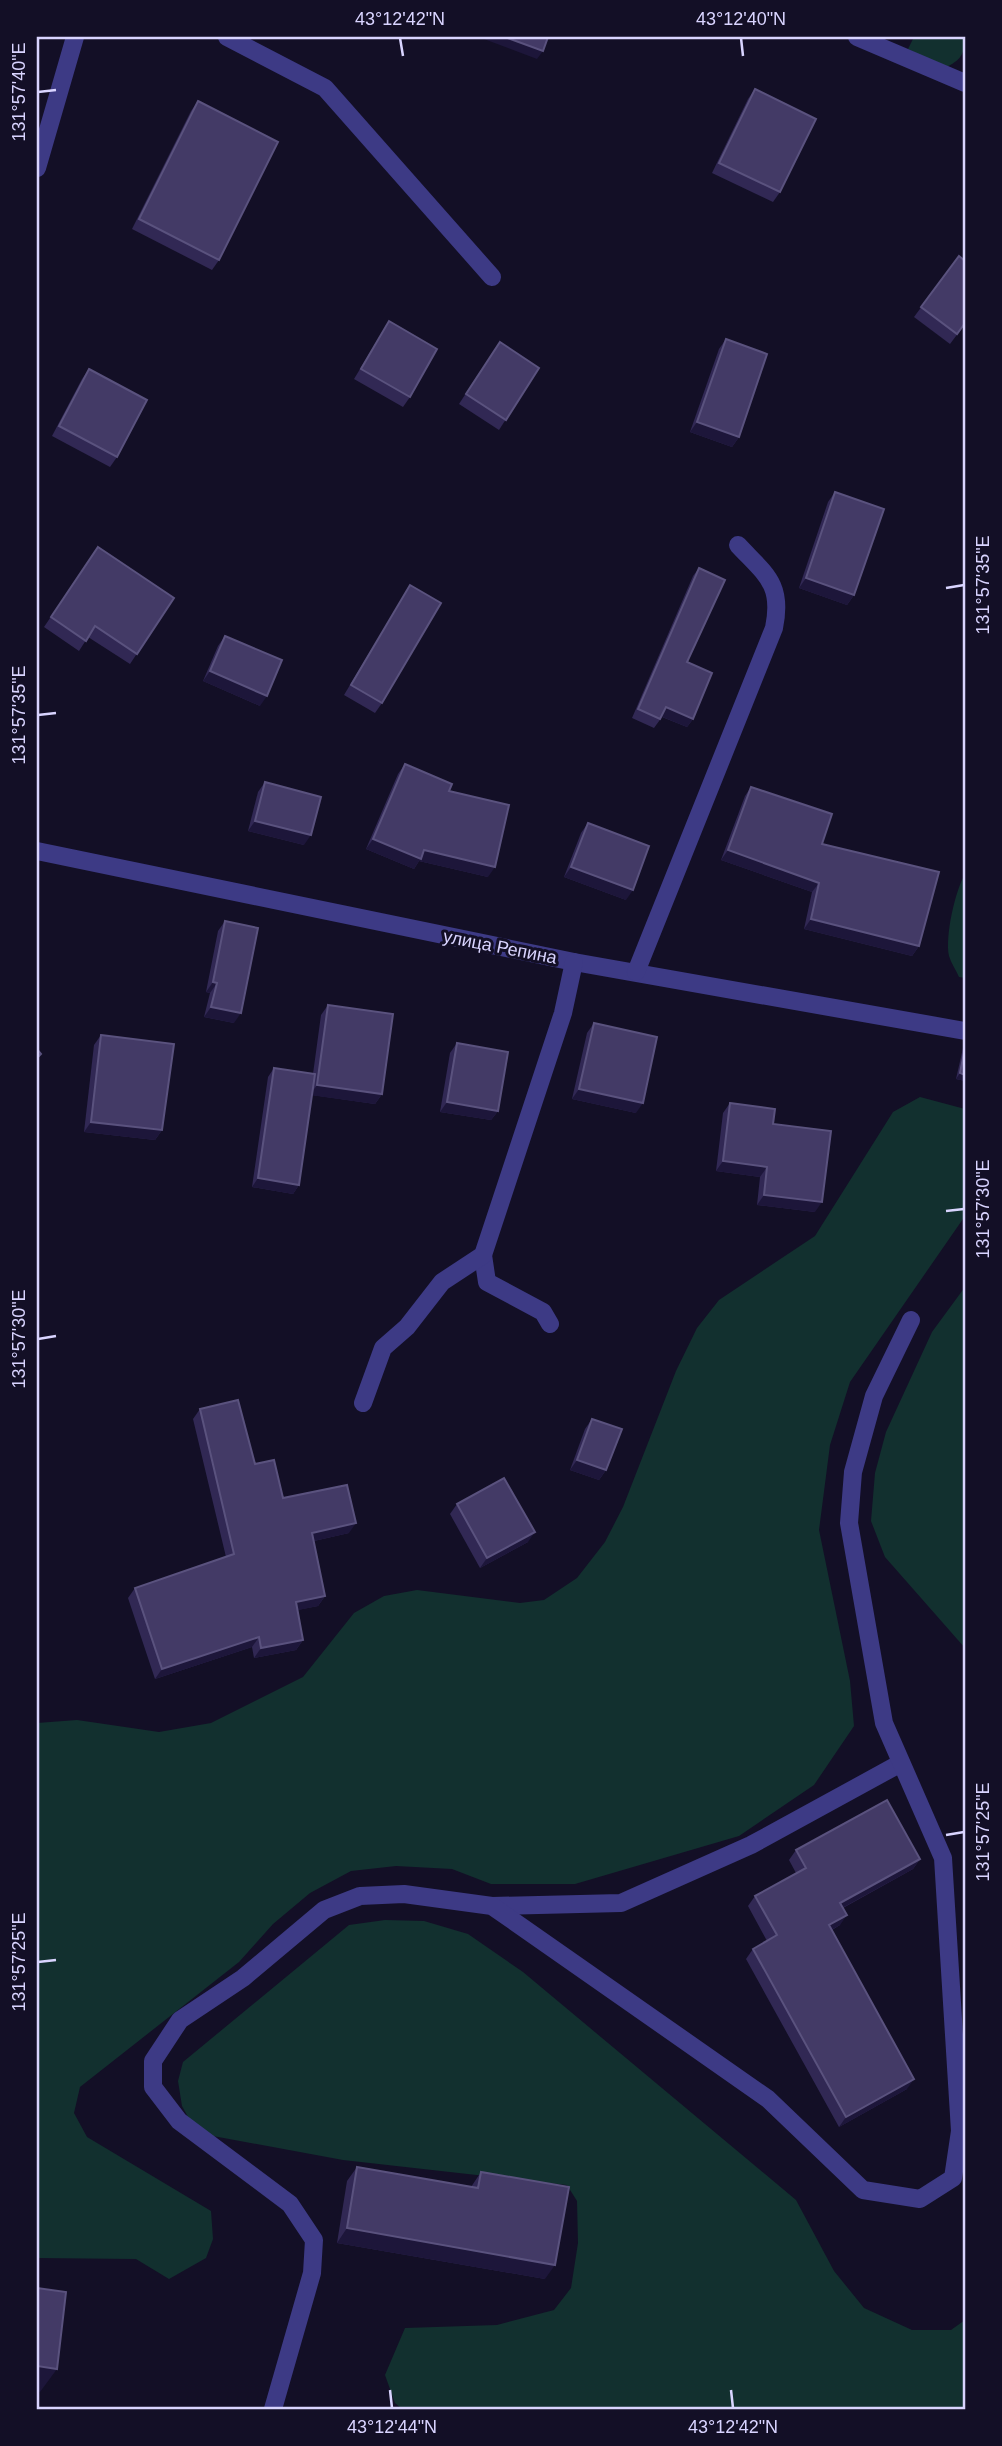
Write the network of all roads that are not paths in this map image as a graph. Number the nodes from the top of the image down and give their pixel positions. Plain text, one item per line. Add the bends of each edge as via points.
1 (75, 37) edge
2 (227, 37) edge
3 (857, 37) edge
4 (965, 83) edge
5 (37, 168) edge
6 (492, 277) dead end
7 (738, 545) dead end
8 (37, 851) edge
9 (574, 962) junction
10 (636, 972) junction
11 (965, 1031) edge
12 (482, 1255) junction
13 (911, 1320) dead end
14 (550, 1324) dead end
15 (363, 1403) dead end
16 (901, 1763) junction
17 (492, 1906) junction
18 (272, 2409) edge

1 - 5 street
2 - 6 street via 325,88
3 - 4 street
7 - 10 street via 775,586 778,608 774,628
8 - 9 street, улица Репина
9 - 10 street, улица Репина
9 - 12 street via 563,1013
10 - 11 street, улица Репина
12 - 14 street via 487,1282 543,1312
12 - 15 street via 442,1282 407,1327 383,1348
13 - 16 street via 874,1396 853,1472 849,1522 884,1723
16 - 17 street via 751,1845 621,1903
16 - 17 street via 943,1858 960,2131 953,2178 920,2199 863,2190 768,2099
17 - 18 street via 404,1894 360,1896 324,1910 243,1978 180,2020 153,2061 153,2087 179,2121 290,2204 314,2240 312,2273

